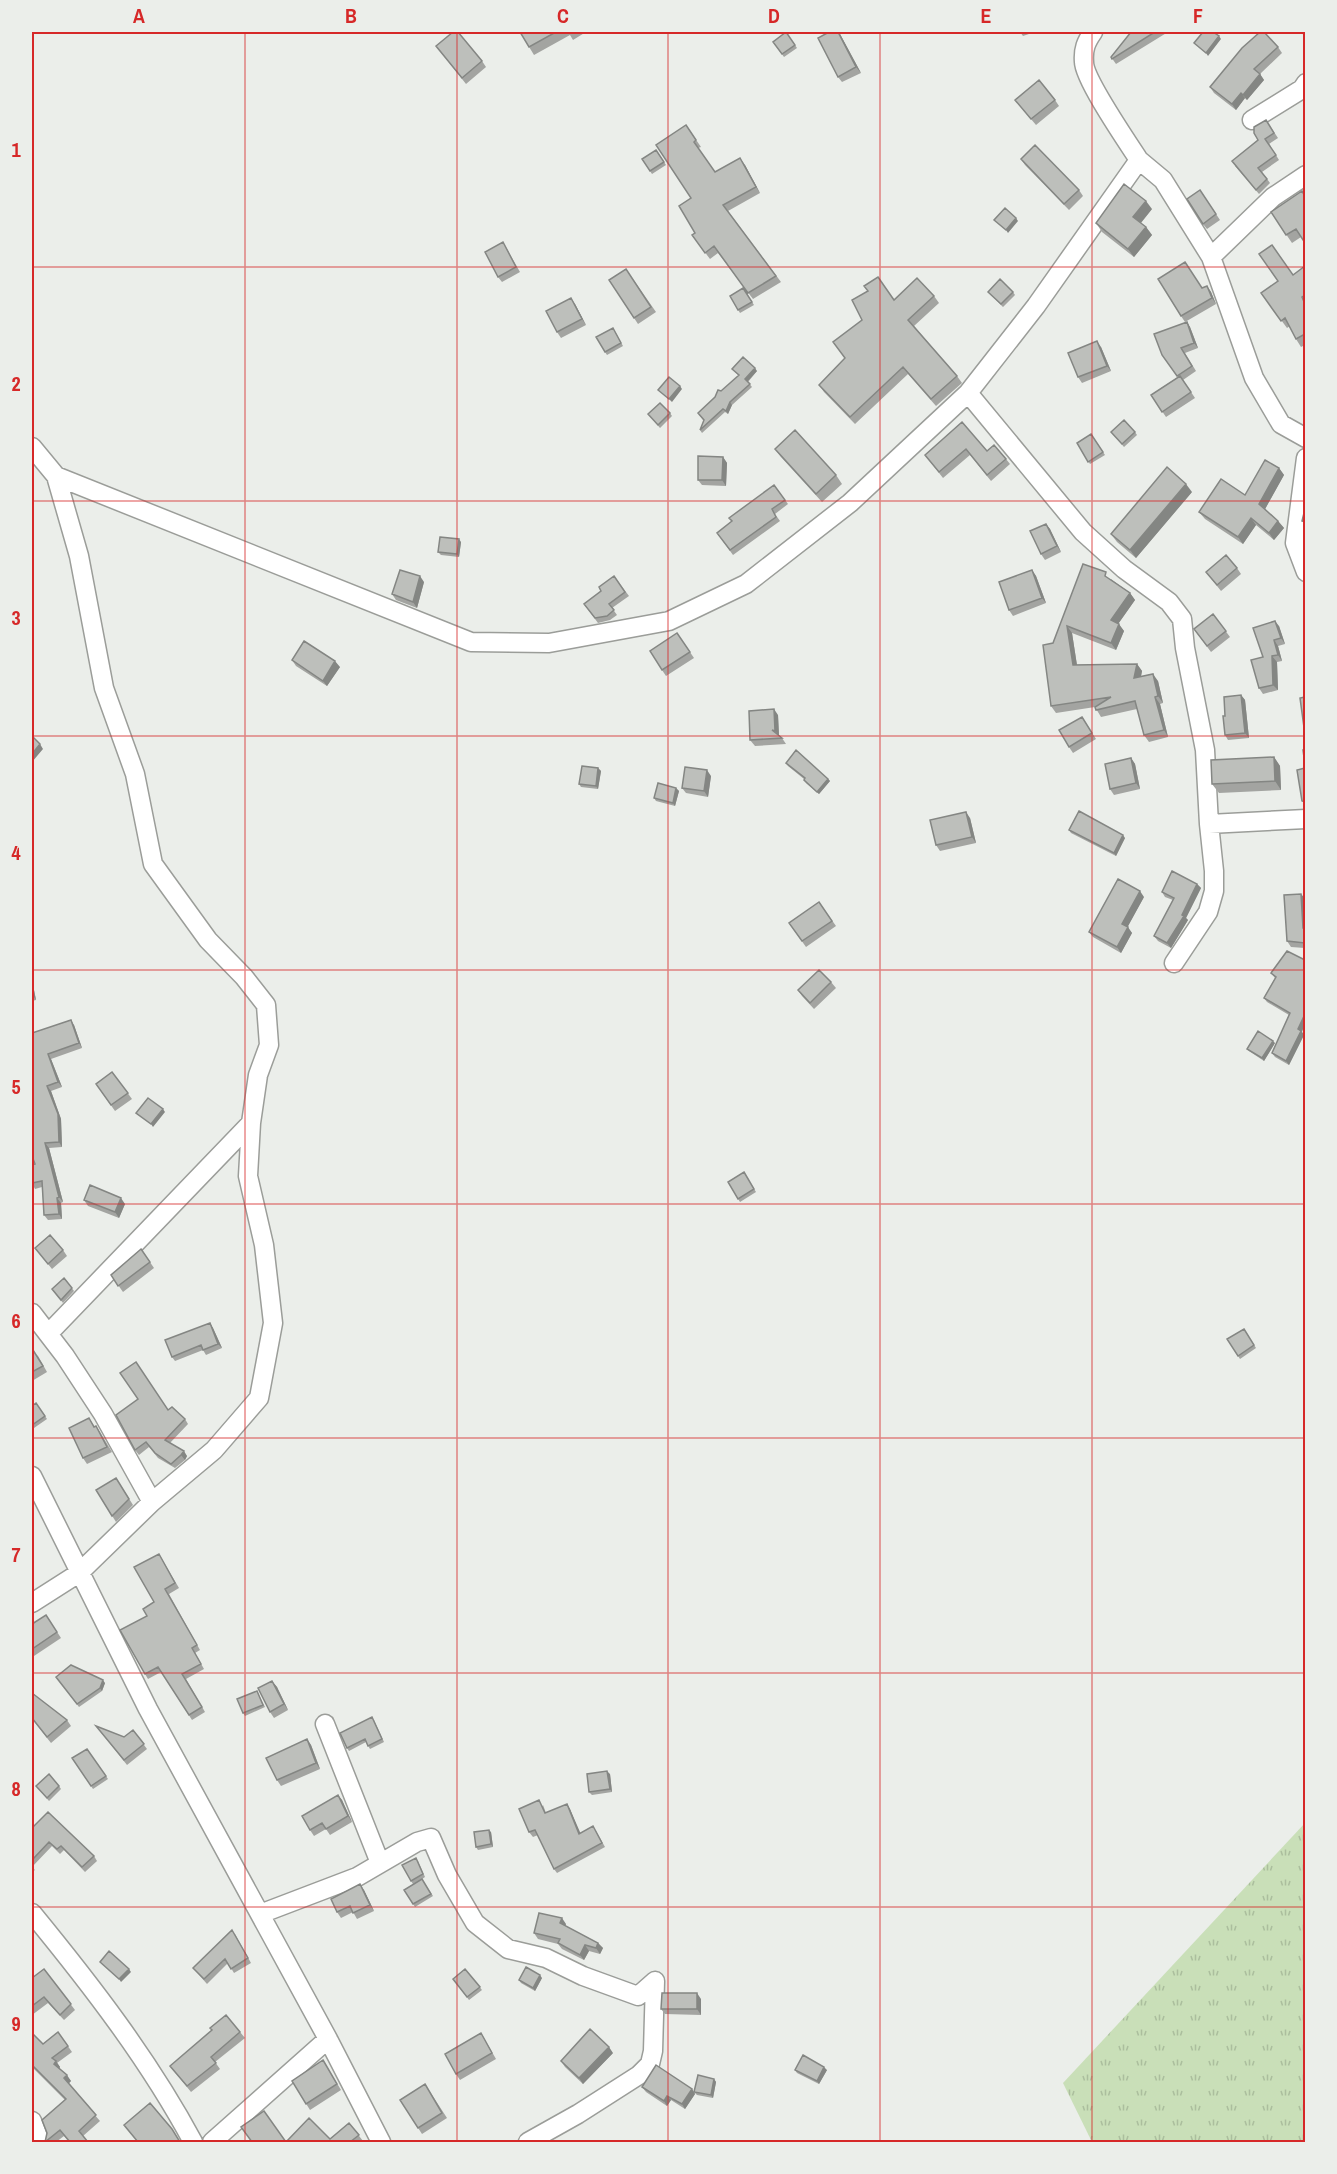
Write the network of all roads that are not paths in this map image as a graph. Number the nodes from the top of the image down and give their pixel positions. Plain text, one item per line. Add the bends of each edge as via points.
1 (1093, 32) edge
2 (1305, 83) edge
3 (1252, 120) dead end
4 (1139, 160) junction
5 (1305, 175) edge
6 (1211, 257) junction
7 (968, 393) junction
8 (1305, 438) edge
9 (32, 447) edge
10 (1305, 458) edge
11 (56, 476) junction
12 (1305, 572) edge
13 (1305, 819) edge
14 (1209, 824) junction
15 (1173, 963) dead end
16 (251, 1123) junction
17 (32, 1313) edge
18 (48, 1334) junction
19 (32, 1476) edge
20 (152, 1502) junction
21 (79, 1573) junction
22 (32, 1603) edge
23 (326, 1724) dead end
24 (380, 1863) junction
25 (32, 1913) edge
26 (260, 1914) junction
27 (328, 2039) junction
28 (32, 2121) edge
29 (40, 2142) edge
30 (193, 2142) edge
31 (212, 2142) edge
32 (381, 2142) edge
33 (528, 2142) edge

1 - 4 street via 1085,43 1083,64
2 - 3 street
4 - 6 street via 1163,180
4 - 7 street via 1036,306
5 - 6 street via 1273,197
6 - 8 street via 1254,378 1281,424
7 - 11 street via 850,503 746,584 669,621 549,643 471,642
7 - 14 street via 1083,532 1169,602 1182,619 1205,750
9 - 11 street
10 - 12 street via 1295,543
11 - 16 street via 79,556 104,688 135,774 153,864 208,940 266,1005 269,1045 258,1076
13 - 14 street
14 - 15 street via 1214,891 1208,912
16 - 18 street
16 - 20 street via 248,1176 264,1245 273,1323 259,1398 214,1450
17 - 18 street
18 - 20 street via 103,1414
19 - 21 street
20 - 21 street
21 - 22 street
21 - 26 street
23 - 24 street
24 - 26 street via 357,1877
24 - 33 street via 431,1838 475,1923 508,1949 546,1958 638,1996 655,1981 650,2064 587,2109
25 - 30 street via 77,1968 176,2111
26 - 27 street
27 - 31 street
27 - 32 street
28 - 29 street

